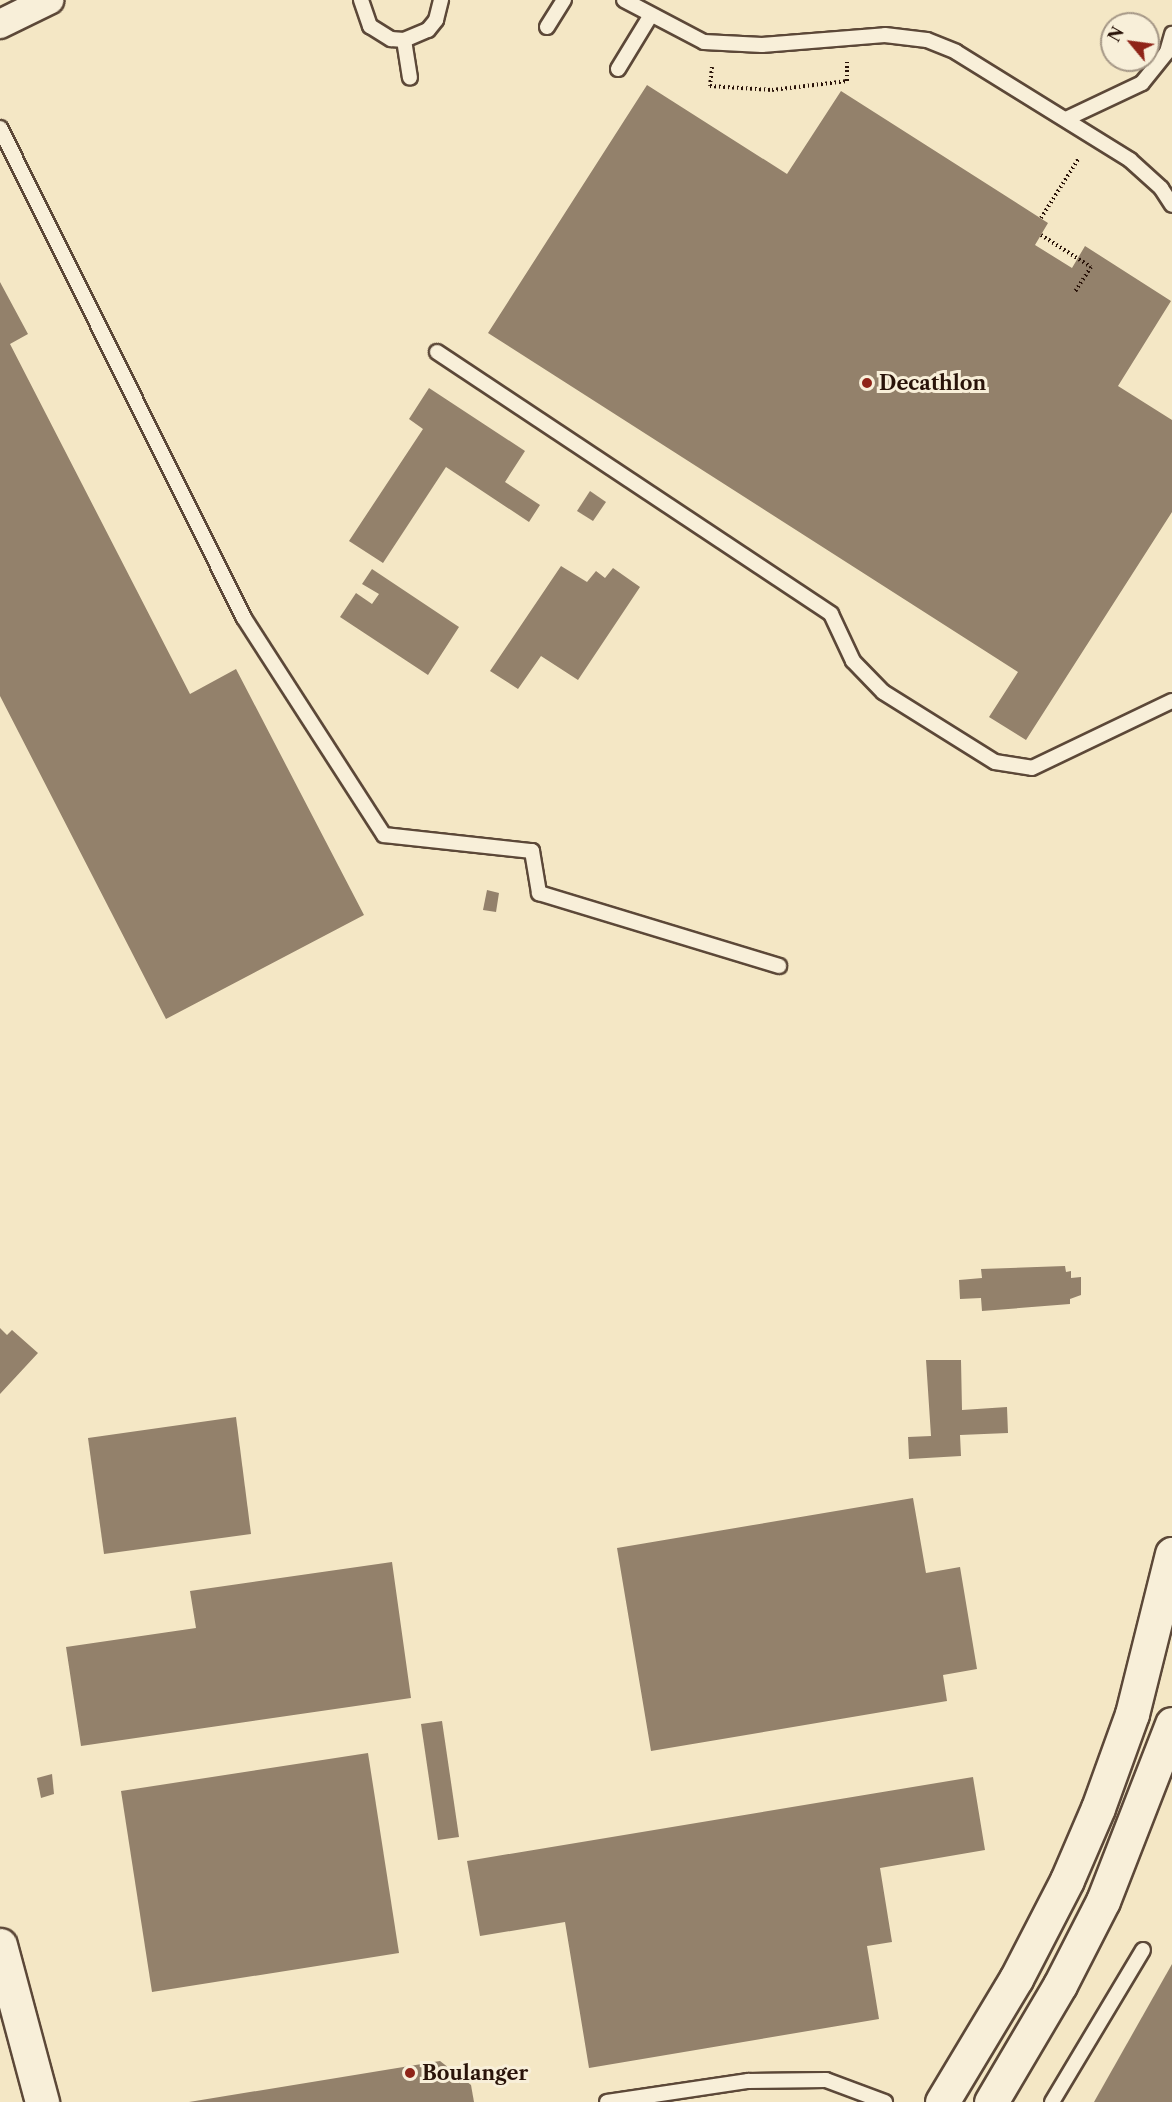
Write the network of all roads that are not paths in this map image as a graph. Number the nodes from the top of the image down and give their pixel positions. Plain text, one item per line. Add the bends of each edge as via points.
1 (49, 0) edge
2 (361, 0) edge
3 (441, 0) edge
4 (564, 0) edge
5 (624, 0) edge
6 (651, 15) junction
7 (0, 24) edge
8 (547, 27) dead end
9 (1172, 33) edge
10 (404, 40) junction
11 (618, 69) dead end
12 (410, 78) dead end
13 (1066, 119) junction
14 (0, 128) edge
15 (1172, 205) edge
16 (437, 352) dead end
17 (1172, 701) edge
18 (778, 966) dead end
19 (1172, 1554) edge
20 (1172, 1724) edge
21 (1143, 1950) dead end
22 (3, 1965) edge
23 (42, 2102) edge
24 (607, 2102) edge
25 (885, 2102) edge
26 (942, 2102) edge
27 (991, 2102) edge
28 (1052, 2102) edge

1 - 7 street
2 - 10 lane via 370,26 380,34
3 - 10 lane via 436,20 428,30
4 - 8 lane
5 - 6 lane
6 - 11 lane
6 - 13 lane via 705,42 762,45 885,36 927,40 956,52
9 - 13 lane via 1167,52 1142,83
10 - 12 lane
13 - 15 lane via 1130,160 1161,188
14 - 18 lane via 244,618 384,835 532,850 539,893
16 - 17 lane via 831,614 853,661 883,692 995,762 1032,768
19 - 26 main road via 1135,1703 1098,1808 1067,1880 1016,1979
20 - 27 main road via 1103,1900 1060,1985
21 - 28 lane
22 - 23 main road
24 - 25 lane via 748,2081 826,2080

